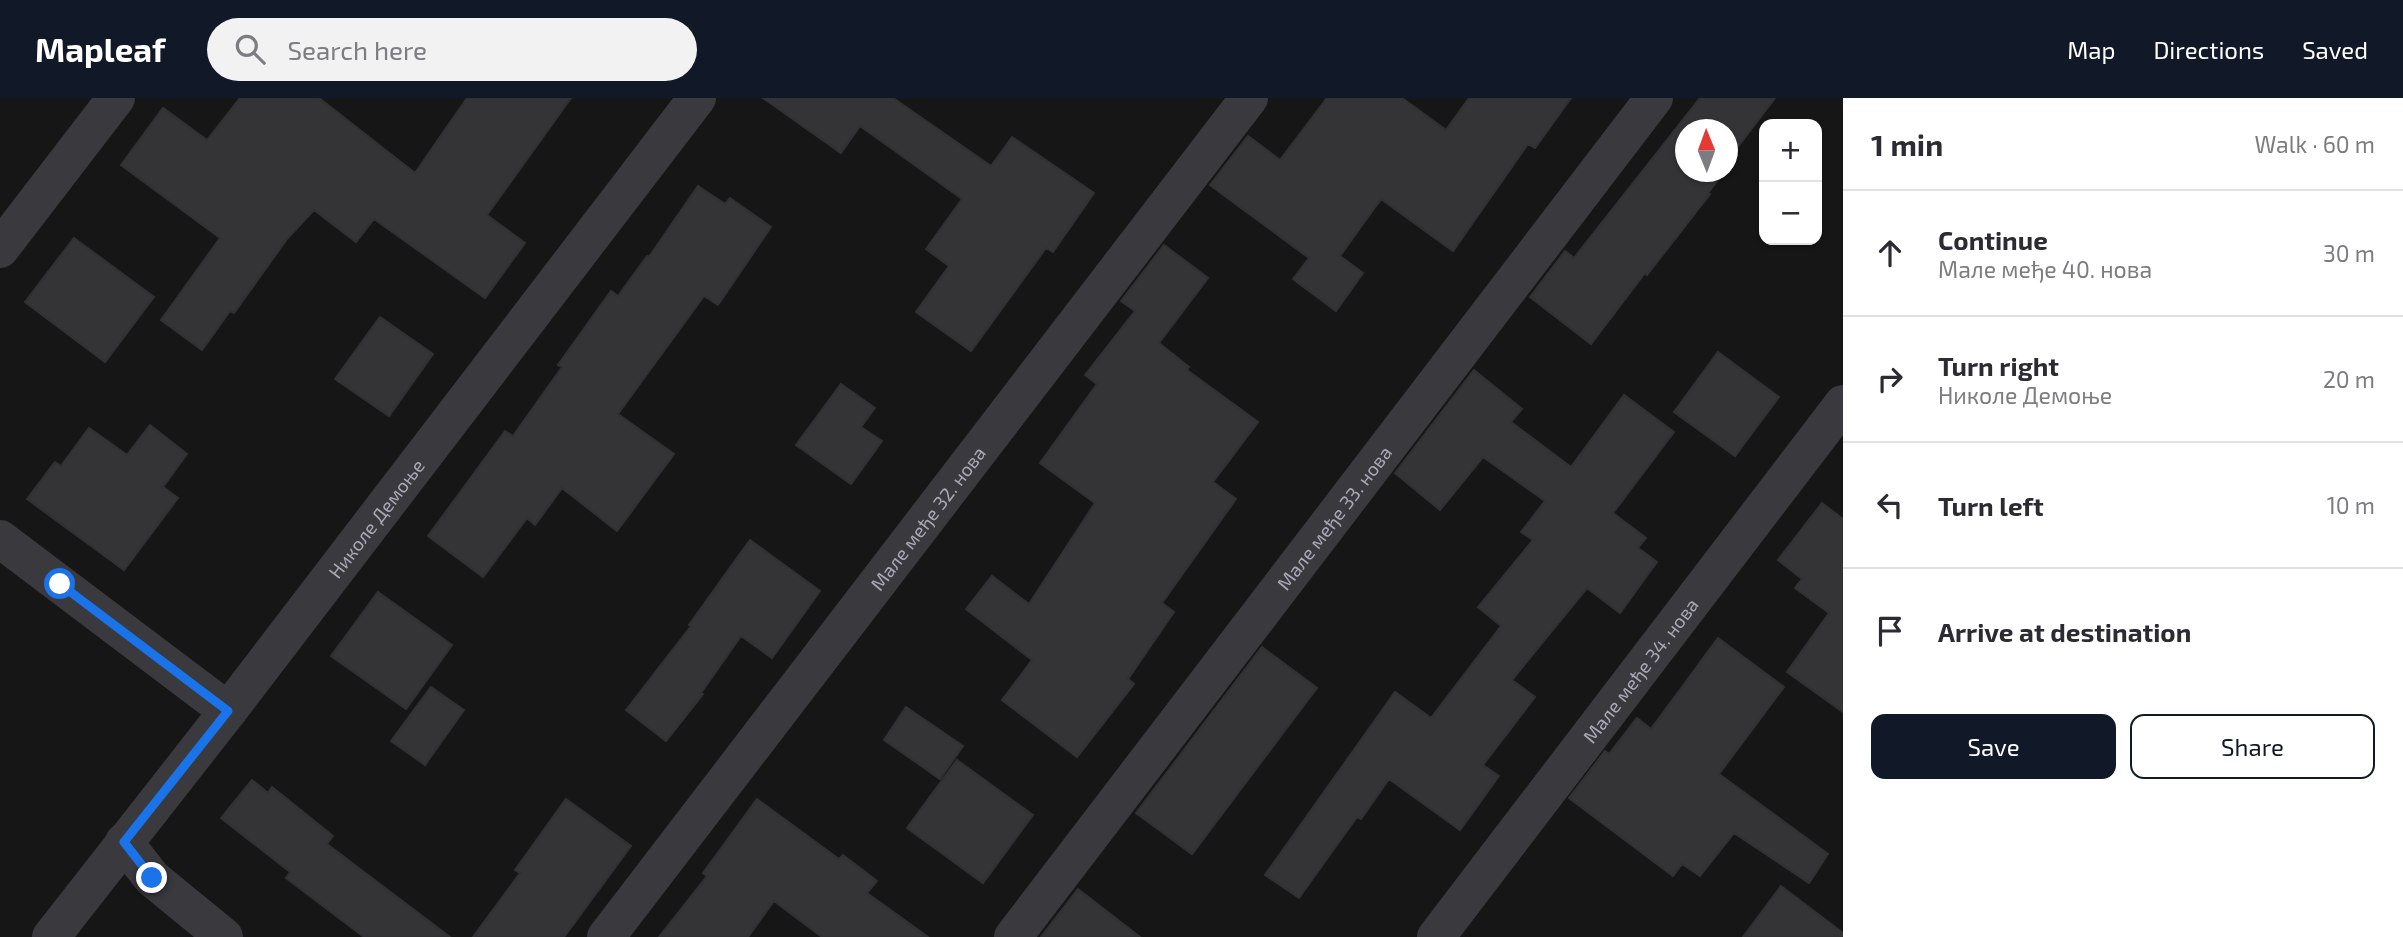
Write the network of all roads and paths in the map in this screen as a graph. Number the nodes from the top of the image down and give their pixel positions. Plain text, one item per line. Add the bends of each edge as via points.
1 (116, 98) edge
2 (697, 98) edge
3 (1249, 98) edge
4 (1654, 98) edge
5 (0, 249) edge
6 (1843, 404) edge
7 (0, 539) edge
8 (228, 711) junction
9 (124, 842) junction
10 (51, 937) edge
11 (224, 937) edge
12 (606, 937) edge
13 (1013, 937) edge
14 (1436, 937) edge

1 - 5 street
2 - 8 street, Николе Демоње
3 - 12 street, Мале међе 32. нова
4 - 13 street, Мале међе 33. нова
6 - 14 street, Мале међе 34. нова
7 - 8 street
8 - 9 street, Николе Демоње
9 - 10 street, Николе Демоње
9 - 11 street via 152,878

